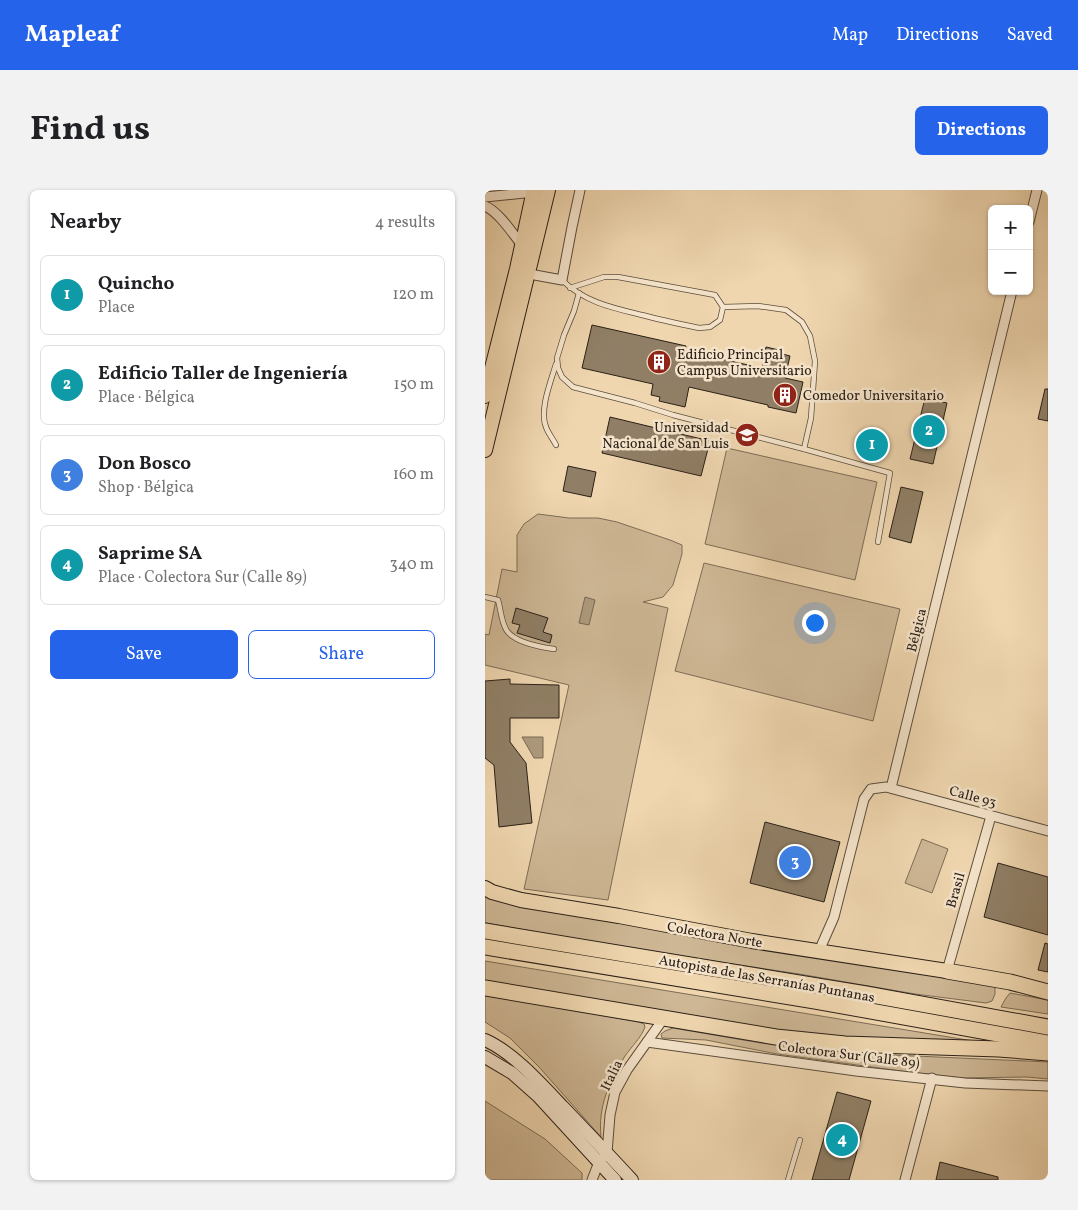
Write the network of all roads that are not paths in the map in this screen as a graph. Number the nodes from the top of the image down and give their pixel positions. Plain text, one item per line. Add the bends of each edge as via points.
1 (548, 190) edge
2 (581, 190) edge
3 (1037, 190) edge
4 (534, 191) edge
5 (485, 197) edge
6 (485, 206) edge
7 (1033, 206) edge
8 (522, 245) junction
9 (523, 272) junction
10 (562, 280) junction
11 (570, 288) junction
12 (579, 293) junction
13 (1011, 295) edge
14 (723, 307) junction
15 (557, 358) junction
16 (485, 396) edge
17 (556, 445) dead end
18 (804, 449) junction
19 (485, 450) edge
20 (878, 542) dead end
21 (485, 597) edge
22 (554, 649) dead end
23 (891, 788) junction
24 (991, 816) junction
25 (1048, 831) edge
26 (485, 888) edge
27 (485, 931) edge
28 (485, 947) edge
29 (819, 951) junction
30 (947, 971) junction
31 (485, 988) edge
32 (1048, 992) edge
33 (664, 1018) junction
34 (1048, 1027) edge
35 (485, 1040) edge
36 (647, 1042) junction
37 (1048, 1043) edge
38 (1048, 1053) edge
39 (485, 1057) edge
40 (932, 1078) junction
41 (1048, 1086) edge
42 (800, 1140) dead end
43 (603, 1158) junction
44 (592, 1180) edge
45 (615, 1180) edge
46 (631, 1180) edge
47 (788, 1180) edge
48 (905, 1180) edge

1 - 9 main road
2 - 10 street
3 - 7 street
4 - 5 street
4 - 8 main road
6 - 8 street
8 - 9 main road
9 - 10 street
9 - 16 main road
9 - 19 main road
10 - 11 lane
11 - 12 lane
11 - 14 lane via 604,277 618,277 715,295
12 - 14 lane via 605,306 699,328 710,327 720,320
12 - 15 lane
13 - 23 street, Bélgica
14 - 18 lane via 758,306 787,310 801,322 810,336 815,362 811,418
15 - 17 lane via 544,415 545,426
15 - 18 lane via 562,378 573,387
18 - 20 lane via 890,473
21 - 22 lane via 499,600 503,622 508,632 518,640
23 - 24 street, Calle 93
23 - 29 street via 871,789 864,798 834,917
24 - 25 street, Calle 93
24 - 30 street, Brasil
26 - 29 main road, Colectora Norte via 521,900
27 - 34 highway, Autopista de las Serranías Puntanas
28 - 37 highway, Autopista de las Serranías Puntanas
29 - 30 main road, Colectora Norte
30 - 32 highway
31 - 33 highway
33 - 36 street, Italia
33 - 38 highway via 777,1037 845,1044
35 - 43 main road via 536,1079
36 - 40 street, Colectora Sur (Calle 89)
36 - 43 street, Italia via 615,1092
39 - 43 main road via 512,1073
40 - 41 street, Colectora Sur (Calle 89)
40 - 48 street
42 - 47 lane
43 - 44 street, Italia
43 - 45 main road
43 - 46 main road

